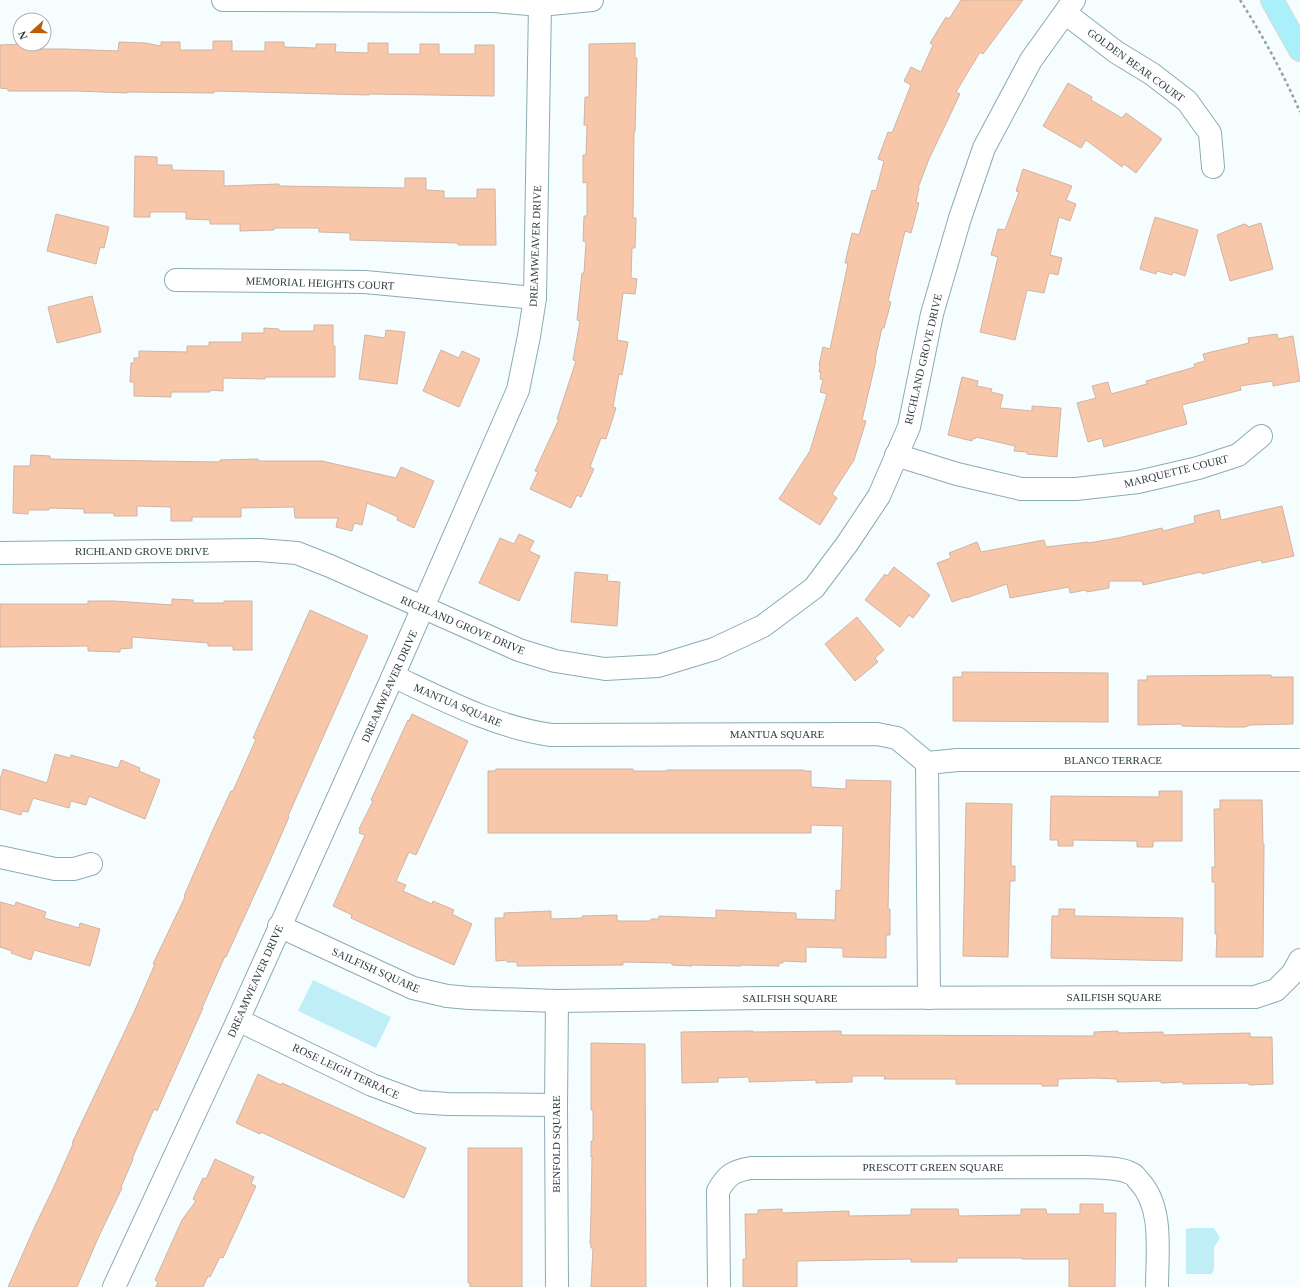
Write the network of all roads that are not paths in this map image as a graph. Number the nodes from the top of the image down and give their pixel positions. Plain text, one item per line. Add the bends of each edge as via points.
1 (223, 0) edge
2 (592, 0) edge
3 (1272, 0) edge
4 (540, 5) junction
5 (1070, 6) edge
6 (1300, 50) edge
7 (1213, 167) dead end
8 (176, 280) dead end
9 (535, 298) junction
10 (1261, 436) dead end
11 (896, 455) junction
12 (0, 553) edge
13 (423, 608) junction
14 (394, 676) junction
15 (1300, 760) edge
16 (927, 764) junction
17 (0, 857) edge
18 (92, 864) dead end
19 (279, 926) junction
20 (1300, 960) edge
21 (929, 998) junction
22 (557, 1001) junction
23 (238, 1020) junction
24 (556, 1105) junction
25 (114, 1287) edge
26 (557, 1287) edge
27 (719, 1287) edge
28 (1157, 1287) edge

1 - 4 street via 494,1
2 - 4 street
3 - 6 main road
4 - 9 street, DREAMWEAVER DRIVE
5 - 7 street, GOLDEN BEAR COURT via 1116,52 1152,74 1187,101 1210,133
5 - 11 street, RICHLAND GROVE DRIVE via 1031,60 984,148 932,314 908,427
8 - 9 street, MEMORIAL HEIGHTS COURT via 362,282
9 - 13 street, DREAMWEAVER DRIVE via 518,390
10 - 11 street, MARQUETTE COURT via 1238,455 1198,468 1138,482 1076,490 1021,489 957,474
11 - 13 street, RICHLAND GROVE DRIVE via 879,496 814,588 764,626 714,649 658,666 605,670 555,661 519,650
12 - 13 street, RICHLAND GROVE DRIVE via 259,550 297,553
13 - 14 street, DREAMWEAVER DRIVE
14 - 16 street, MANTUA SQUARE via 456,705 529,732 551,735 877,734 896,738
14 - 19 street, DREAMWEAVER DRIVE
15 - 16 street, BLANCO TERRACE via 958,760
16 - 21 street
17 - 18 street via 55,869 74,869
19 - 22 street, SAILFISH SQUARE via 414,988 447,996
19 - 23 street, DREAMWEAVER DRIVE
20 - 21 street, SAILFISH SQUARE via 1293,973 1276,990 1255,997
21 - 22 street, SAILFISH SQUARE
22 - 24 street, BENFOLD SQUARE
23 - 24 street, ROSE LEIGH TERRACE via 372,1085 418,1102
23 - 25 street, DREAMWEAVER DRIVE
24 - 26 street, BENFOLD SQUARE
27 - 28 street, PRESCOTT GREEN SQUARE via 718,1191 724,1180 733,1173 751,1168 1071,1167 1118,1169 1132,1174 1146,1188 1157,1223

